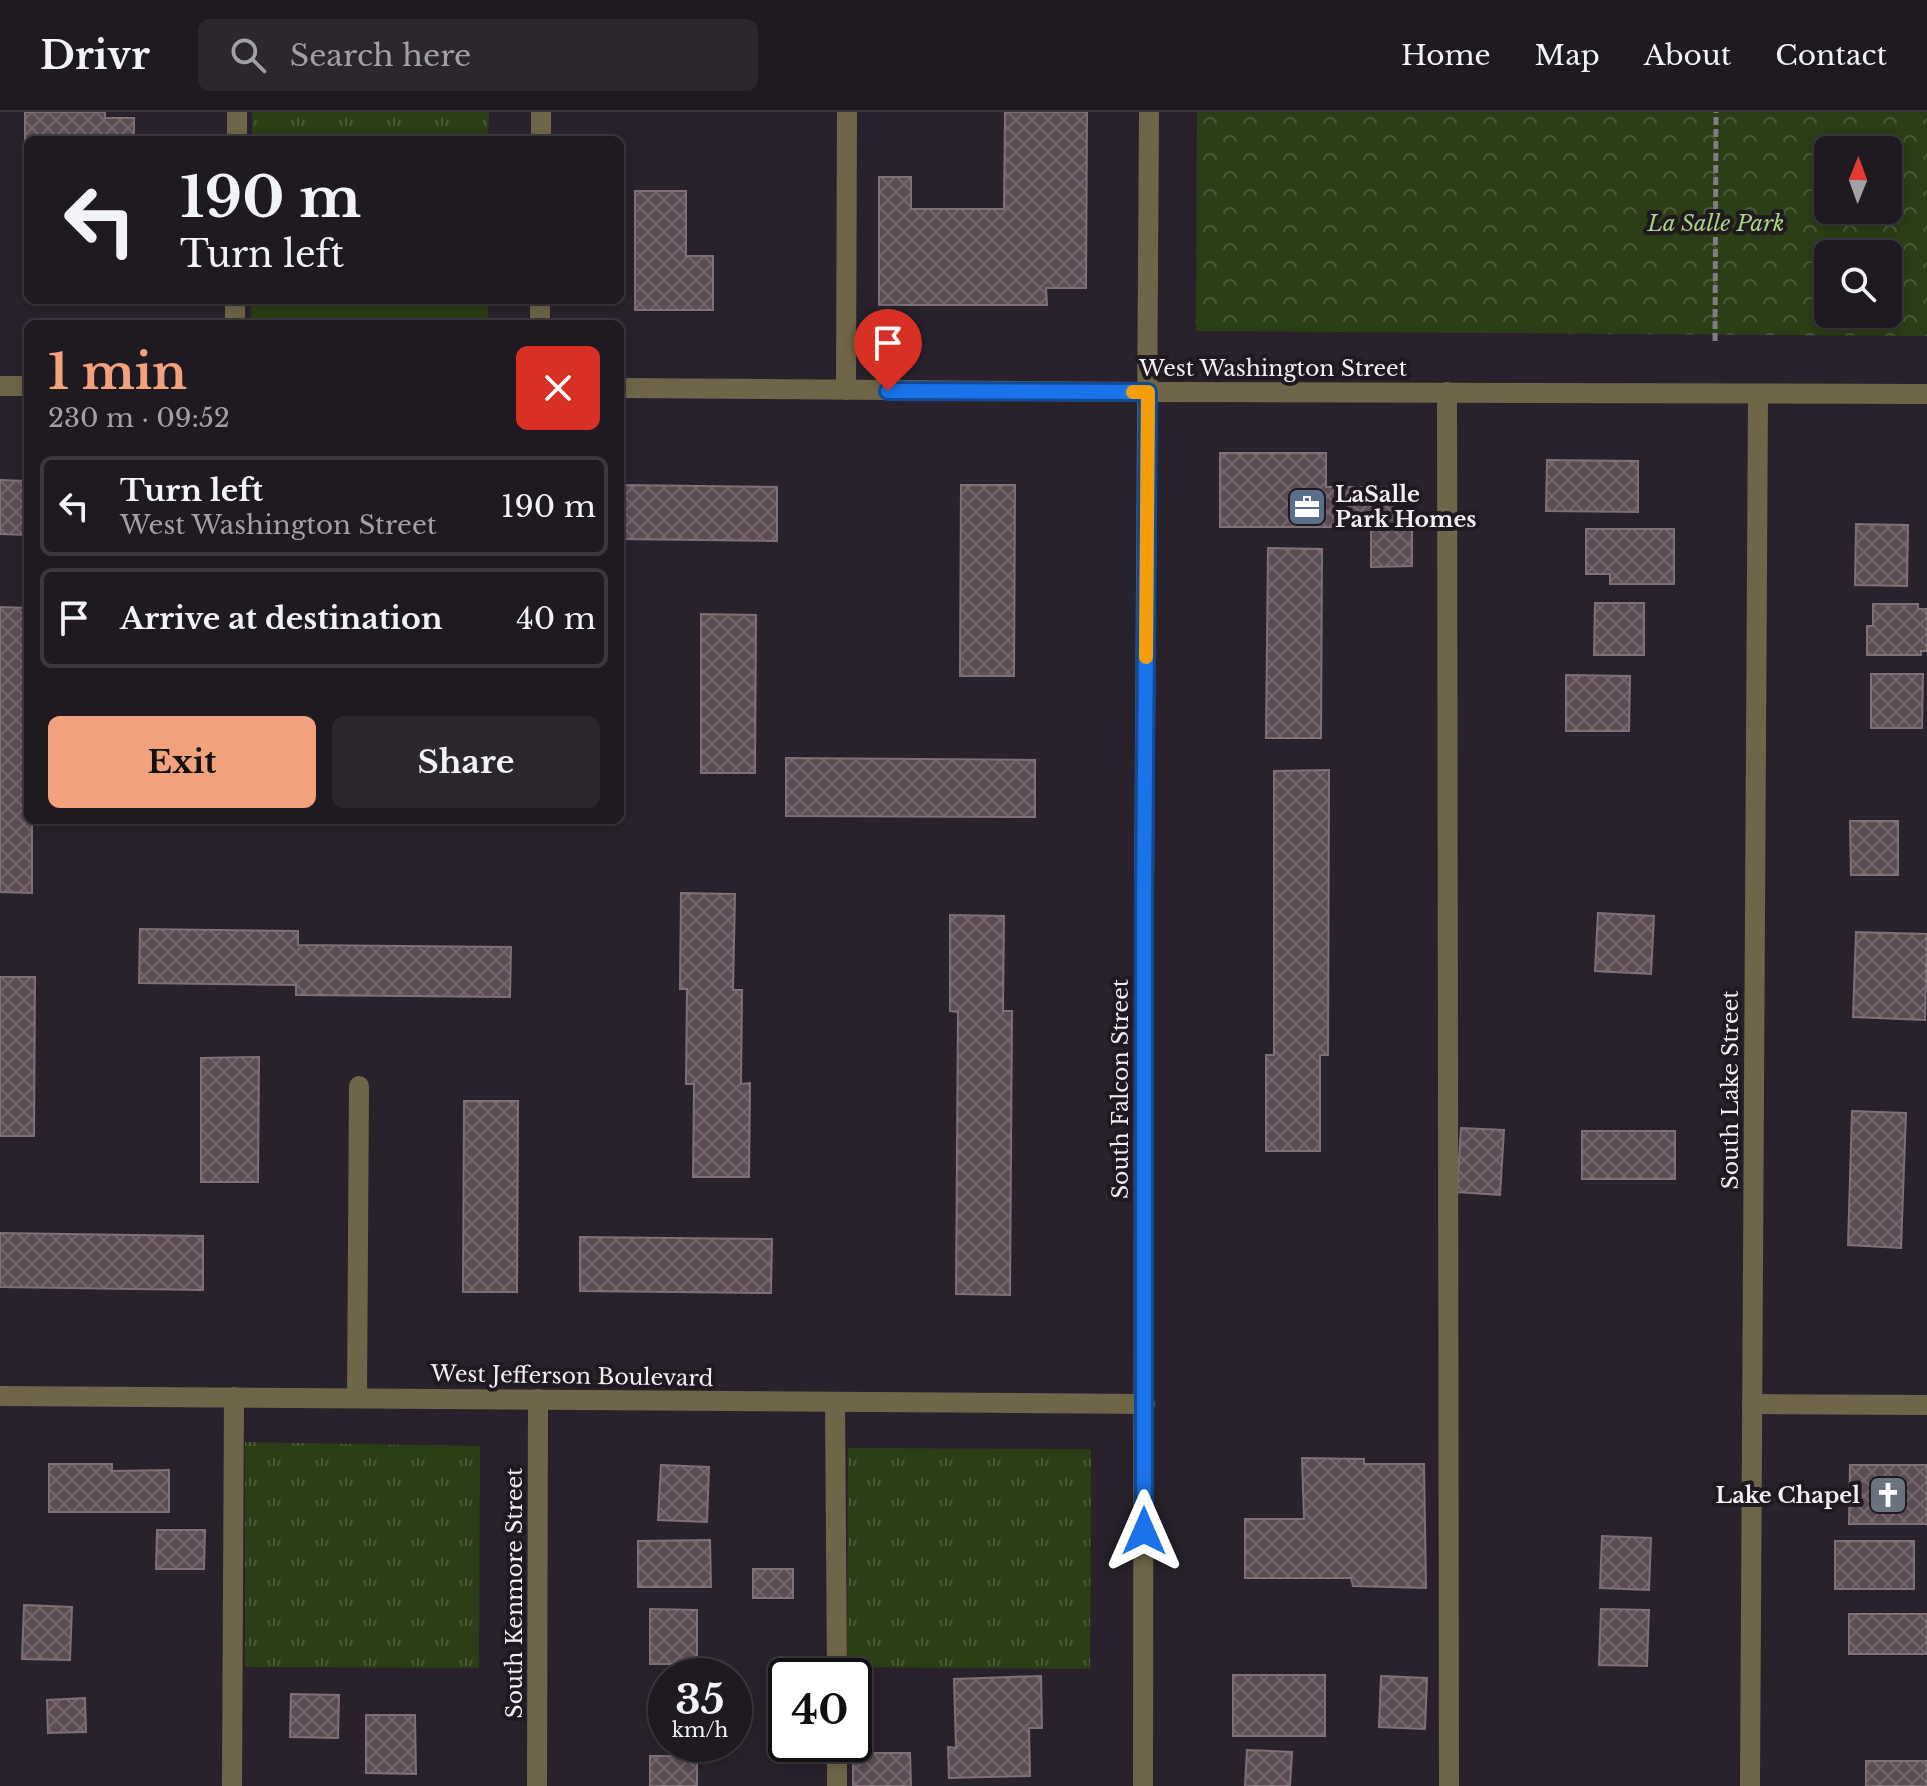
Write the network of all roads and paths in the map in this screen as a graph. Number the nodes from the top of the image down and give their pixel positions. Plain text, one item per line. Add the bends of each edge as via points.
1 (237, 112) edge
2 (541, 112) edge
3 (847, 112) edge
4 (1149, 112) edge
5 (1716, 112) edge
6 (237, 136) edge
7 (541, 136) edge
8 (1715, 341) dead end
9 (0, 386) edge
10 (24, 386) edge
11 (624, 388) edge
12 (846, 390) junction
13 (1148, 392) junction
14 (1447, 392) junction
15 (1758, 394) junction
16 (1927, 394) edge
17 (359, 1086) dead end
18 (0, 1396) edge
19 (234, 1397) junction
20 (357, 1398) junction
21 (538, 1399) junction
22 (835, 1402) junction
23 (1145, 1404) junction
24 (1752, 1404) junction
25 (1927, 1405) edge
26 (837, 1658) edge
27 (837, 1762) edge
28 (232, 1786) edge
29 (537, 1786) edge
30 (837, 1786) edge
31 (1143, 1786) edge
32 (1449, 1786) edge
33 (1750, 1786) edge

1 - 6 street
2 - 7 street
3 - 12 street
4 - 13 street, South Falcon Street
5 - 8 path
9 - 10 street
11 - 12 street, West Washington Street
12 - 13 street, West Washington Street
13 - 14 street, West Washington Street
13 - 23 street, South Falcon Street
14 - 15 street, West Washington Street
14 - 32 street
15 - 16 street, West Washington Street
15 - 24 street, South Lake Street
17 - 20 street
18 - 19 street, West Jefferson Boulevard
19 - 20 street, West Jefferson Boulevard
19 - 28 street
20 - 21 street, West Jefferson Boulevard
21 - 22 street, West Jefferson Boulevard
21 - 29 street, South Kenmore Street
22 - 23 street, West Jefferson Boulevard
22 - 26 street
23 - 31 street, South Falcon Street
24 - 25 street
24 - 33 street, South Lake Street
27 - 30 street

